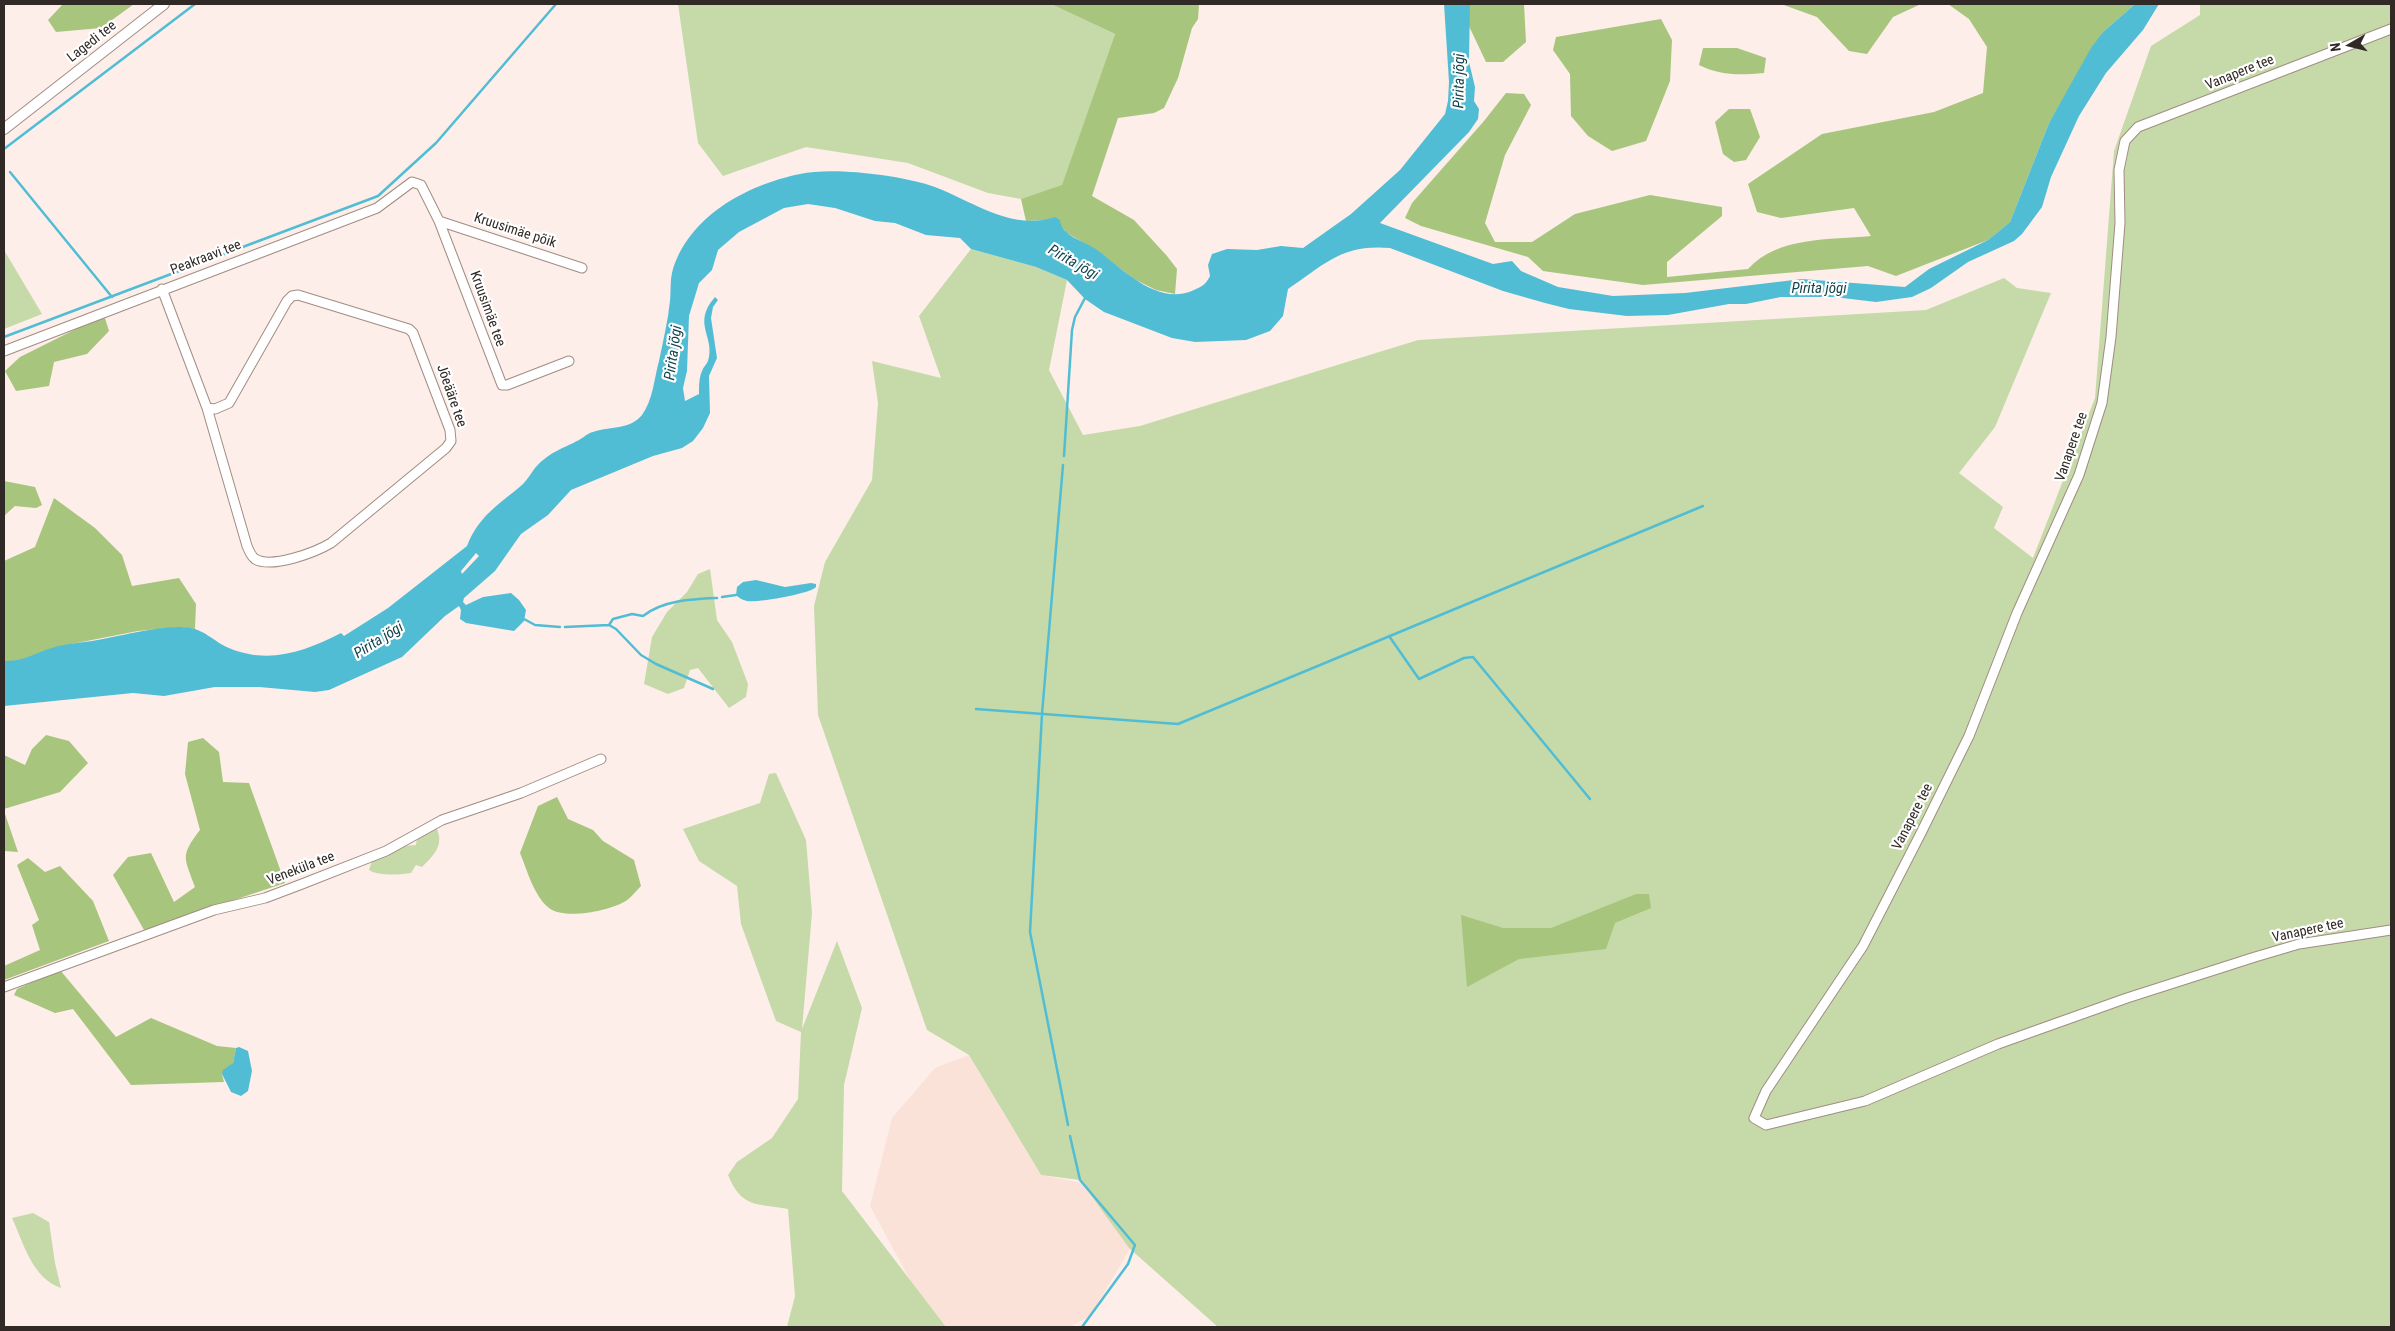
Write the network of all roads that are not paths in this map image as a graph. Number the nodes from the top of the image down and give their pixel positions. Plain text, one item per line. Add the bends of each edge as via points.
1 (164, 4) edge
2 (2391, 29) edge
3 (4, 129) edge
4 (412, 182) joint
5 (440, 221) junction
6 (582, 268) dead end
7 (162, 289) junction
8 (4, 351) edge
9 (569, 361) dead end
10 (207, 408) junction
11 (601, 759) dead end
12 (2391, 930) edge
13 (4, 987) edge

1 - 3 street, Lagedi tee
2 - 12 street, Vanapere tee via 2138,127 2125,141 2118,170 2120,232 2102,403 2079,475 2018,613 1969,736 1920,835 1862,946 1766,1091 1754,1118 1766,1125 1865,1101 1998,1044 2136,995 2299,944
4 - 5 street, Kruusimäe tee via 422,185
4 - 7 street, Peakraavi tee via 377,208
5 - 6 street, Kruusimäe põik
5 - 9 street, Kruusimäe tee via 502,385
7 - 8 street, Peakraavi tee
7 - 10 street, Jõeääre tee
10 - 10 street, Jõeääre tee via 246,546 251,555 262,561 301,556 331,542 451,441 450,430 409,328 298,295 287,302 229,403 215,409
11 - 13 street, Veneküla tee via 521,793 442,820 386,851 302,884 265,898 214,910

